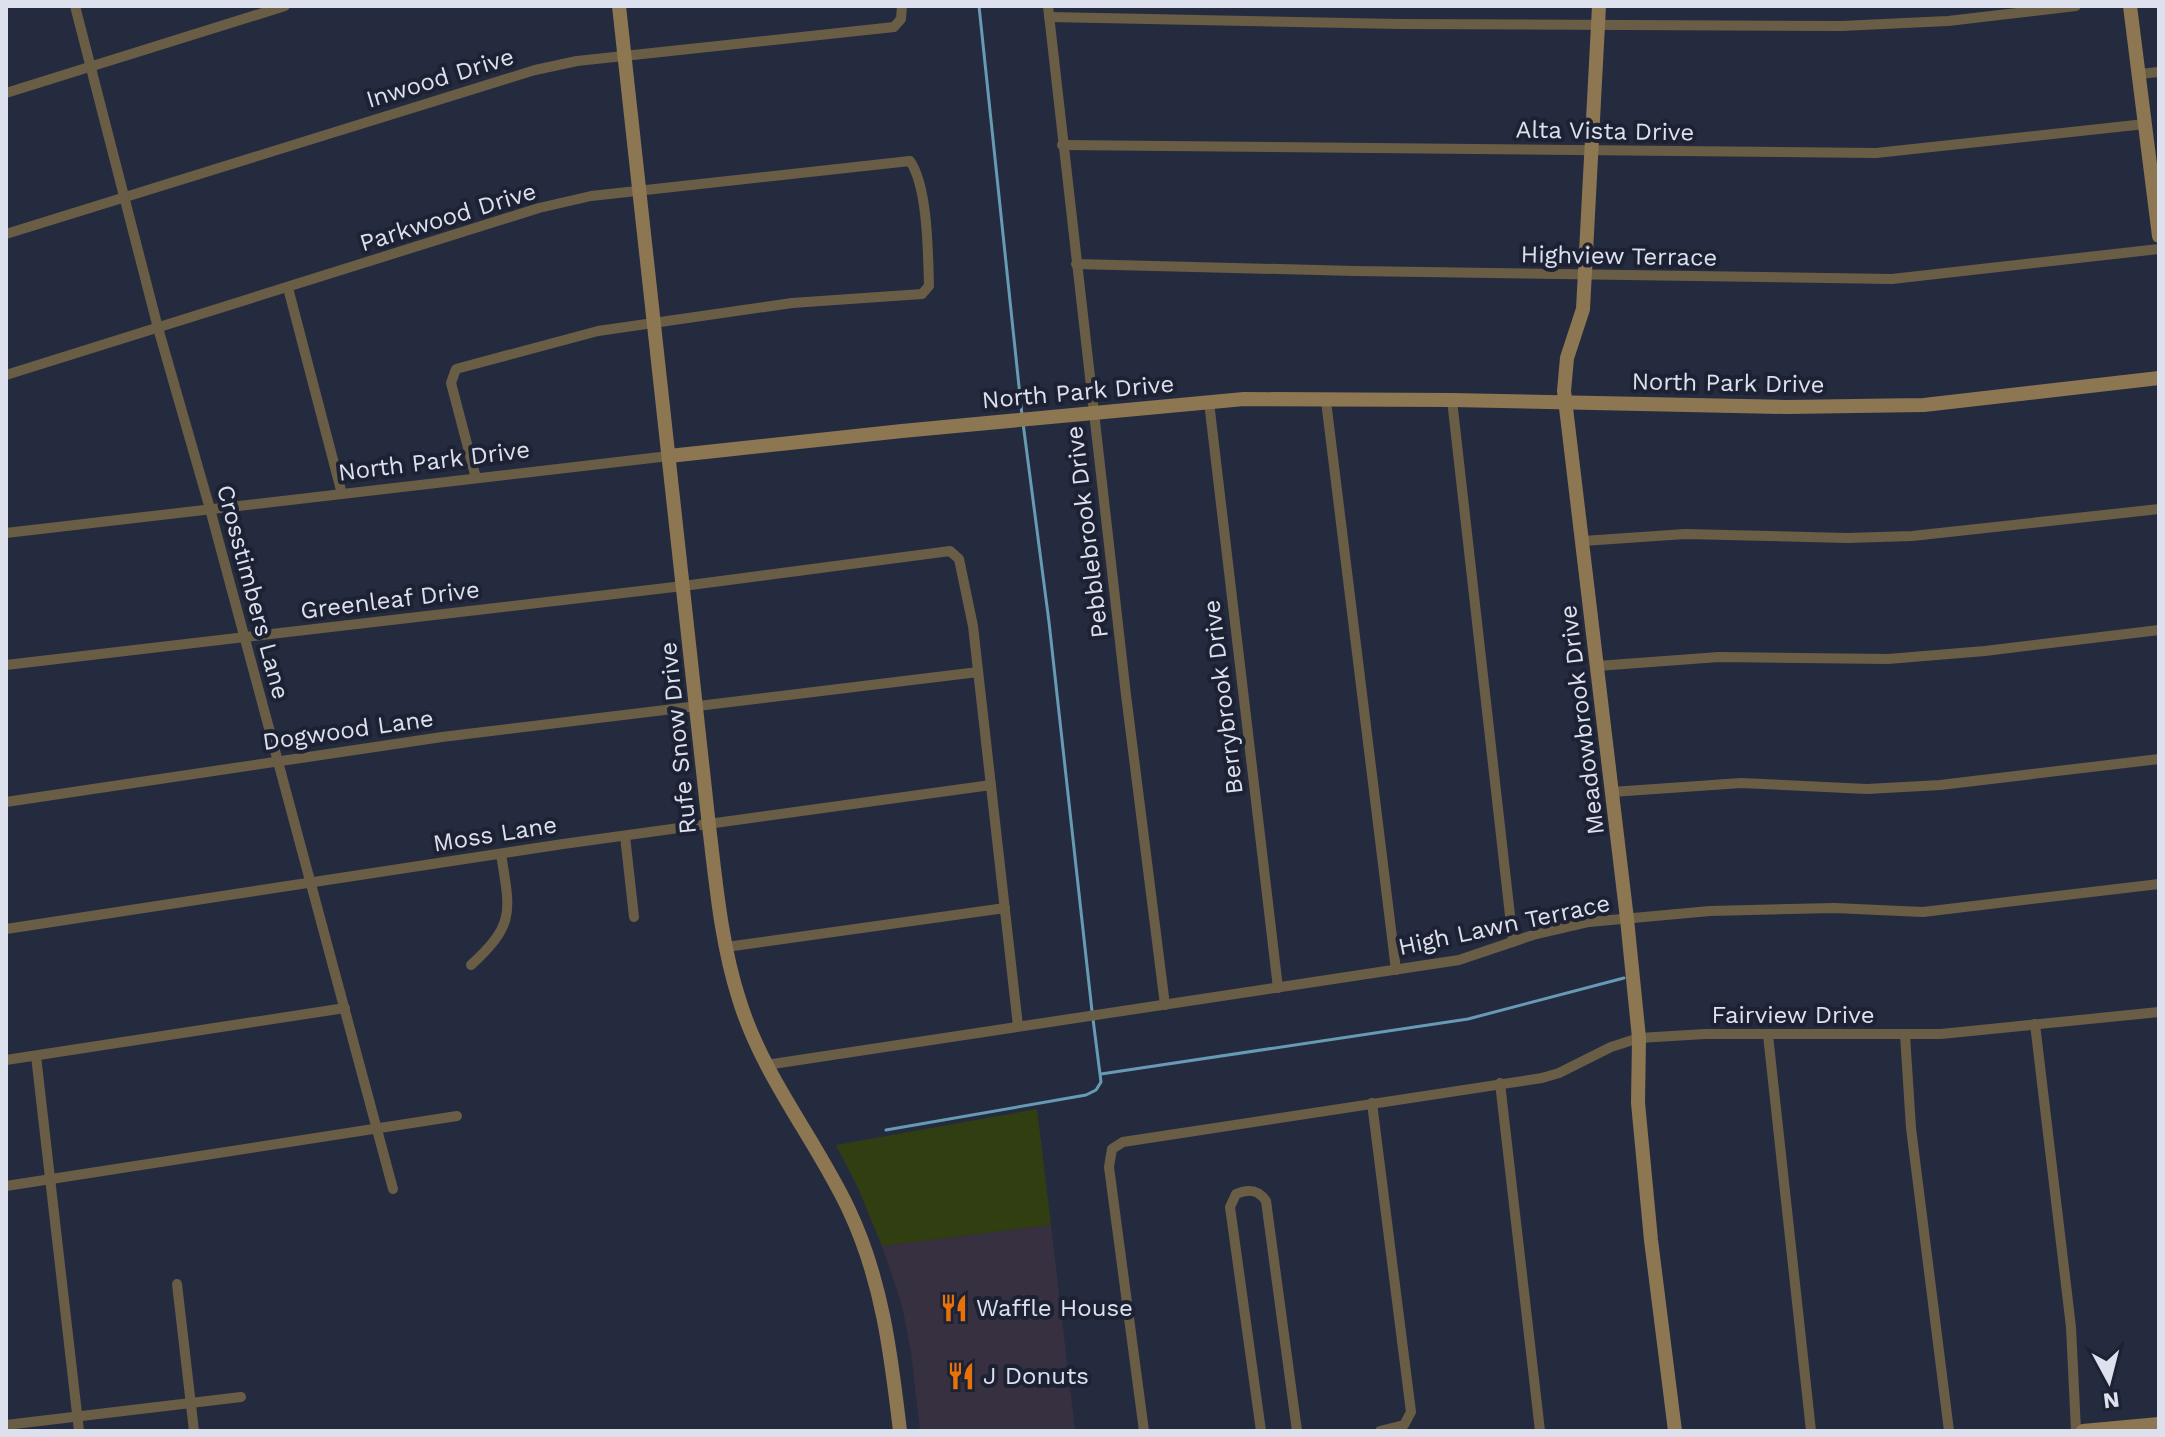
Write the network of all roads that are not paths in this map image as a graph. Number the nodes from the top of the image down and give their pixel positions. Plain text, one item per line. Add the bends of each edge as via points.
1 (75, 6) edge
2 (285, 6) edge
3 (619, 6) edge
4 (902, 6) edge
5 (1599, 6) edge
6 (2076, 6) edge
7 (2130, 6) edge
8 (1048, 11) edge
9 (1598, 25) junction
10 (625, 56) junction
11 (91, 67) junction
12 (2159, 72) edge
13 (2139, 74) junction
14 (6, 93) edge
15 (2145, 124) junction
16 (1062, 145) junction
17 (1591, 150) junction
18 (640, 189) junction
19 (124, 197) junction
20 (6, 234) edge
21 (2159, 236) edge
22 (2159, 249) edge
23 (1076, 264) junction
24 (1585, 275) junction
25 (288, 288) junction
26 (654, 322) junction
27 (158, 328) junction
28 (6, 375) edge
29 (2159, 378) edge
30 (1452, 400) junction
31 (1326, 401) junction
32 (1209, 402) junction
33 (1565, 403) junction
34 (1094, 412) junction
35 (669, 456) junction
36 (476, 478) junction
37 (342, 494) junction
38 (210, 509) junction
39 (2159, 509) edge
40 (6, 533) edge
41 (1583, 541) junction
42 (683, 586) junction
43 (2159, 630) edge
44 (244, 636) junction
45 (6, 665) edge
46 (1597, 666) junction
47 (978, 672) junction
48 (697, 706) junction
49 (2159, 759) edge
50 (279, 760) junction
51 (991, 785) junction
52 (1612, 792) junction
53 (6, 802) edge
54 (709, 826) junction
55 (625, 836) junction
56 (501, 854) junction
57 (311, 883) junction
58 (2159, 884) edge
59 (1005, 908) junction
60 (634, 917) dead end
61 (1627, 919) junction
62 (6, 929) edge
63 (1513, 942) junction
64 (726, 947) junction
65 (471, 965) dead end
66 (1396, 970) junction
67 (1278, 988) junction
68 (1165, 1005) junction
69 (345, 1008) junction
70 (2159, 1012) edge
71 (2035, 1024) junction
72 (1018, 1026) junction
73 (1768, 1035) junction
74 (1905, 1035) junction
75 (1639, 1038) junction
76 (36, 1056) junction
77 (6, 1060) edge
78 (766, 1065) junction
79 (1500, 1083) junction
80 (1372, 1103) junction
81 (457, 1116) dead end
82 (377, 1129) junction
83 (50, 1179) junction
84 (6, 1186) edge
85 (393, 1189) dead end
86 (177, 1284) dead end
87 (241, 1397) dead end
88 (191, 1402) junction
89 (78, 1416) junction
90 (2159, 1424) edge
91 (6, 1425) edge
92 (79, 1431) edge
93 (194, 1431) edge
94 (900, 1431) edge
95 (1144, 1431) edge
96 (1261, 1431) edge
97 (1297, 1431) edge
98 (1380, 1431) edge
99 (1540, 1431) edge
100 (1675, 1431) edge
101 (1811, 1431) edge
102 (1949, 1431) edge
103 (2076, 1431) edge
104 (2083, 1431) edge

1 - 11 street, Crosstimbers Lane
2 - 11 street
3 - 10 street, Rufe Snow Drive
4 - 10 street, Inwood Drive via 894,27
5 - 9 street, Meadowbrook Drive
6 - 9 street via 1948,21 1841,26
7 - 13 street
8 - 9 street via 1400,24
8 - 16 street, Pebblebrook Drive
9 - 17 street, Meadowbrook Drive
10 - 18 street, Rufe Snow Drive
10 - 19 street, Inwood Drive via 535,70
11 - 14 street
11 - 19 street, Crosstimbers Lane
12 - 13 street
13 - 15 street
15 - 17 street, Alta Vista Drive via 1876,153
15 - 21 street
16 - 17 street, Alta Vista Drive
16 - 23 street, Pebblebrook Drive
17 - 24 street, Meadowbrook Drive
18 - 25 street, Parkwood Drive via 539,208
18 - 26 street, Rufe Snow Drive
18 - 26 street, Parkwood Drive via 910,161 920,188 927,239 929,286 922,294 792,303
19 - 20 street, Inwood Drive
19 - 27 street, Crosstimbers Lane
22 - 24 street, Highview Terrace via 1892,279
23 - 24 street, Highview Terrace
23 - 34 street, Pebblebrook Drive
24 - 33 street, Meadowbrook Drive via 1583,309 1565,368
25 - 27 street, Parkwood Drive
25 - 37 street
26 - 35 street, Rufe Snow Drive
26 - 36 street via 598,331 456,369 451,383
27 - 28 street, Parkwood Drive
27 - 38 street, Crosstimbers Lane
29 - 33 street, North Park Drive via 1924,405
30 - 31 street, North Park Drive
30 - 33 street, North Park Drive
30 - 63 street
31 - 32 street, North Park Drive
31 - 66 street
32 - 34 street, North Park Drive
32 - 67 street, Berrybrook Drive
33 - 41 street, Meadowbrook Drive
34 - 35 street, North Park Drive
34 - 68 street, Pebblebrook Drive
35 - 36 street, North Park Drive
35 - 42 street, Rufe Snow Drive
36 - 37 street, North Park Drive
37 - 38 street, North Park Drive
38 - 40 street, North Park Drive
38 - 44 street, Crosstimbers Lane
39 - 41 street via 1912,536 1685,534
41 - 46 street, Meadowbrook Drive
42 - 44 street, Greenleaf Drive
42 - 47 street, Greenleaf Drive via 950,551 962,570
42 - 48 street, Rufe Snow Drive
43 - 46 street via 1888,659 1707,657
44 - 45 street, Greenleaf Drive
44 - 50 street, Crosstimbers Lane
46 - 52 street, Meadowbrook Drive
47 - 48 street, Dogwood Lane
47 - 51 street
48 - 50 street, Dogwood Lane
48 - 54 street, Rufe Snow Drive
49 - 52 street via 1940,785 1867,789 1741,783
50 - 53 street, Dogwood Lane
50 - 57 street, Crosstimbers Lane
51 - 54 street, Moss Lane
51 - 59 street
52 - 61 street, Meadowbrook Drive
54 - 55 street, Moss Lane
54 - 64 street, Rufe Snow Drive
55 - 56 street, Moss Lane
55 - 60 street
56 - 57 street, Moss Lane
56 - 65 street via 507,915 498,940
57 - 62 street, Moss Lane
57 - 69 street, Crosstimbers Lane
58 - 61 street, High Lawn Terrace via 1923,912 1834,908
59 - 64 street
59 - 72 street
61 - 63 street, High Lawn Terrace via 1589,922
61 - 75 street, Meadowbrook Drive
63 - 66 street, High Lawn Terrace via 1459,960
64 - 78 street, Rufe Snow Drive via 739,999
66 - 67 street, High Lawn Terrace
67 - 68 street, High Lawn Terrace
68 - 72 street, High Lawn Terrace
69 - 76 street
69 - 82 street, Crosstimbers Lane
70 - 71 street, Fairview Drive
71 - 74 street, Fairview Drive
71 - 103 street via 2071,1327
72 - 78 street, High Lawn Terrace
73 - 74 street, Fairview Drive
73 - 75 street, Fairview Drive
73 - 101 street
74 - 102 street via 1911,1128
75 - 79 street, Fairview Drive via 1559,1073
75 - 100 street, Meadowbrook Drive via 1638,1103
76 - 77 street
76 - 83 street
78 - 94 street, Rufe Snow Drive via 861,1237 885,1319
79 - 80 street, Fairview Drive
79 - 99 street
80 - 95 street, Fairview Drive via 1136,1139 1112,1149 1109,1167
80 - 98 street via 1411,1412 1398,1428
81 - 82 street
82 - 83 street
82 - 85 street, Crosstimbers Lane
83 - 84 street
83 - 89 street
86 - 88 street
87 - 88 street
88 - 89 street
88 - 93 street
89 - 91 street
89 - 92 street
90 - 104 street
96 - 97 street via 1230,1207 1236,1194 1245,1190 1266,1201

